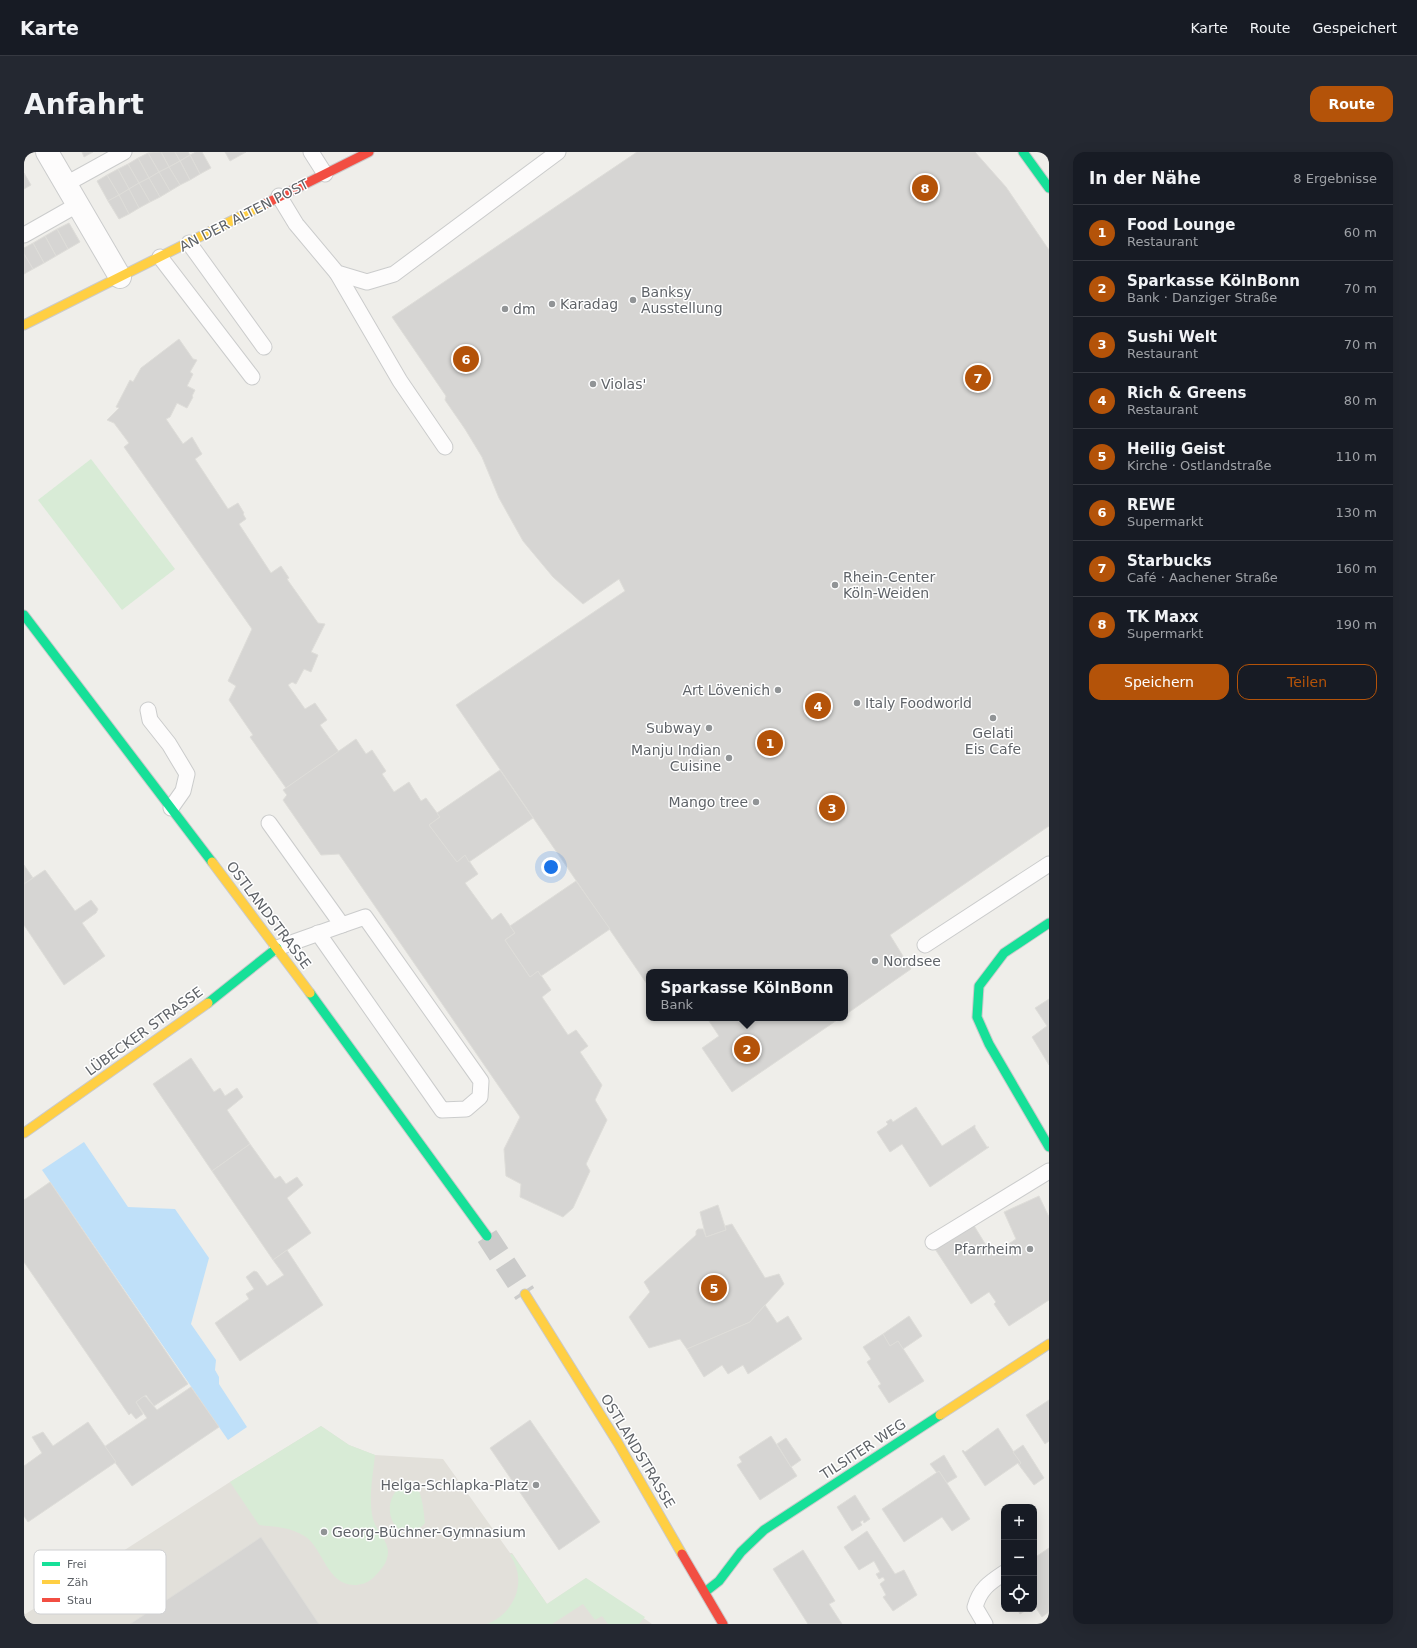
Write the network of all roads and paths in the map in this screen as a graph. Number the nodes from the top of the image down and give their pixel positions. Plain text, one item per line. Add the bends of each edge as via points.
1 (47, 152) edge
2 (124, 152) edge
3 (311, 152) edge
4 (368, 152) edge
5 (558, 152) edge
6 (1023, 152) edge
7 (325, 174) junction
8 (66, 184) junction
9 (1049, 188) edge
10 (279, 196) junction
11 (77, 205) junction
12 (24, 234) edge
13 (189, 242) junction
14 (160, 257) junction
15 (337, 273) junction
16 (120, 277) junction
17 (24, 325) edge
18 (264, 347) dead end
19 (252, 377) dead end
20 (445, 446) dead end
21 (24, 614) edge
22 (148, 710) dead end
23 (171, 808) junction
24 (269, 822) dead end
25 (1049, 864) edge
26 (1049, 923) edge
27 (342, 925) junction
28 (318, 933) junction
29 (925, 945) dead end
30 (277, 948) junction
31 (24, 1133) edge
32 (1049, 1147) edge
33 (1049, 1171) edge
34 (487, 1236) tunnel mouth
35 (933, 1242) dead end
36 (525, 1294) tunnel mouth
37 (1049, 1344) edge
38 (1001, 1575) edge
39 (705, 1592) junction
40 (723, 1624) edge
41 (985, 1624) edge

1 - 8 street
2 - 8 lane
3 - 7 lane
4 - 7 street, AN DER ALTEN POST
5 - 15 lane via 394,274 367,282
6 - 9 street
7 - 10 street, AN DER ALTEN POST
8 - 11 street
10 - 13 street, AN DER ALTEN POST
10 - 15 lane via 296,224
11 - 12 lane
11 - 16 street
13 - 14 street, AN DER ALTEN POST
13 - 18 lane
14 - 16 street, AN DER ALTEN POST
14 - 19 lane
15 - 20 lane via 400,381
16 - 17 street, AN DER ALTEN POST
21 - 23 street, OSTLANDSTRASSE
22 - 23 lane via 150,720 169,744 186,774 183,791
23 - 30 street, OSTLANDSTRASSE
24 - 27 lane
25 - 29 lane
26 - 32 street via 1004,953 979,986 978,1017 989,1044
27 - 28 lane
27 - 28 lane via 365,917 481,1081 480,1097 466,1109 442,1110
28 - 30 lane
30 - 31 street, LÜBECKER STRASSE via 202,1008
30 - 34 street, OSTLANDSTRASSE
33 - 35 lane
36 - 39 street, OSTLANDSTRASSE via 618,1443
37 - 39 street, TILSITER WEG via 764,1530 741,1552 719,1581
38 - 41 lane via 978,1597 976,1607
39 - 40 street, OSTLANDSTRASSE

